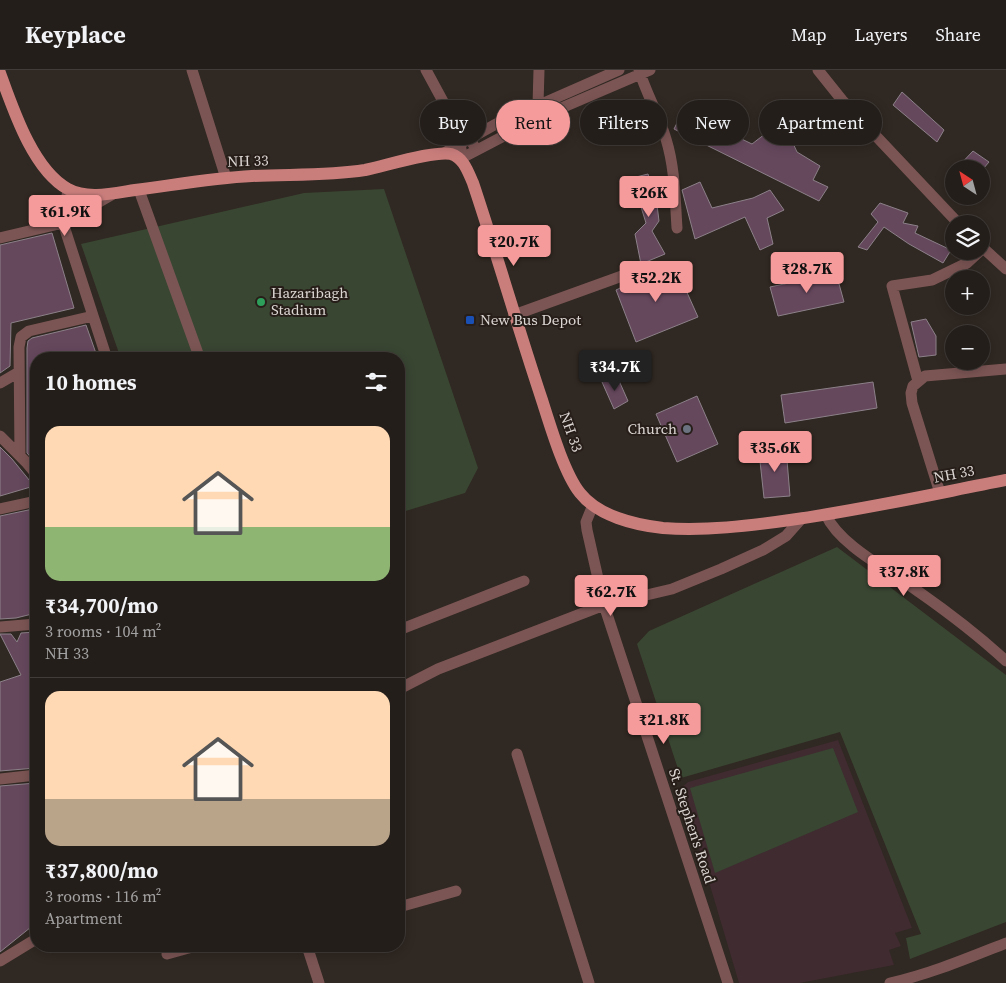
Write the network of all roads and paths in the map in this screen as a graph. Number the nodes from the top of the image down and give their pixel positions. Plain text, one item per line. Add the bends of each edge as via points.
1 (192, 70) edge
2 (426, 70) edge
3 (539, 70) edge
4 (619, 70) edge
5 (818, 70) edge
6 (643, 71) edge
7 (0, 73) edge
8 (443, 100) edge
9 (538, 100) edge
10 (550, 100) edge
11 (456, 145) edge
12 (458, 145) edge
13 (474, 145) edge
14 (477, 150) junction
15 (444, 153) junction
16 (462, 158) junction
17 (226, 178) junction
18 (68, 189) junction
19 (139, 190) junction
20 (113, 194) junction
21 (951, 215) edge
22 (63, 223) junction
23 (676, 228) dead end
24 (0, 238) edge
25 (990, 255) edge
26 (970, 260) edge
27 (1006, 268) edge
28 (633, 272) dead end
29 (514, 315) junction
30 (93, 316) junction
31 (105, 352) edge
32 (197, 352) edge
33 (1006, 369) edge
34 (19, 372) junction
35 (918, 381) junction
36 (0, 383) edge
37 (0, 436) edge
38 (20, 456) junction
39 (30, 467) edge
40 (1006, 480) edge
41 (940, 493) junction
42 (30, 502) edge
43 (592, 505) junction
44 (0, 509) edge
45 (826, 515) junction
46 (802, 518) junction
47 (524, 581) dead end
48 (604, 605) junction
49 (30, 624) edge
50 (0, 626) edge
51 (405, 628) edge
52 (1006, 661) edge
53 (405, 686) edge
54 (517, 754) dead end
55 (30, 776) edge
56 (0, 779) edge
57 (456, 891) dead end
58 (405, 904) edge
59 (30, 943) edge
60 (1006, 943) edge
61 (174, 952) edge
62 (309, 952) edge
63 (167, 954) dead end
64 (0, 961) edge
65 (319, 983) edge
66 (589, 983) edge
67 (728, 983) edge
68 (890, 983) edge

1 - 17 street
2 - 8 street
3 - 9 street
4 - 10 street
5 - 21 street via 842,100
6 - 14 street via 538,118
6 - 23 street via 671,156
7 - 18 main road, NH 33 via 32,147 53,178
11 - 15 street
12 - 16 street
13 - 14 street
14 - 16 street
15 - 16 main road
15 - 17 main road, NH 33 via 331,174
16 - 29 main road, NH 33
17 - 19 main road, NH 33
18 - 20 main road, NH 33 via 78,193
18 - 22 street
19 - 20 main road, NH 33
19 - 32 street
20 - 22 street
22 - 24 street
22 - 30 street
25 - 27 street
26 - 35 street via 932,280 892,286
28 - 29 street
29 - 43 main road, NH 33 via 564,463 580,493
30 - 31 street
30 - 34 street via 23,334 19,347
33 - 35 street via 925,376
34 - 36 street
34 - 38 street
35 - 41 street via 911,393 912,403
37 - 38 street
38 - 39 street
40 - 41 main road, NH 33
41 - 45 main road, NH 33
42 - 44 street
43 - 46 main road, NH 33 via 632,522 662,528 732,527
43 - 48 street, St. Stephen's Road via 586,522
45 - 46 main road, NH 33
45 - 52 street via 831,526 846,541 920,592
46 - 48 street via 786,536 746,558 672,588
47 - 51 street
48 - 53 street via 438,669
48 - 67 street, St. Stephen's Road
49 - 50 street
54 - 66 street
55 - 56 street
57 - 58 street
59 - 64 street
60 - 68 street via 921,975
61 - 63 street
62 - 65 street

